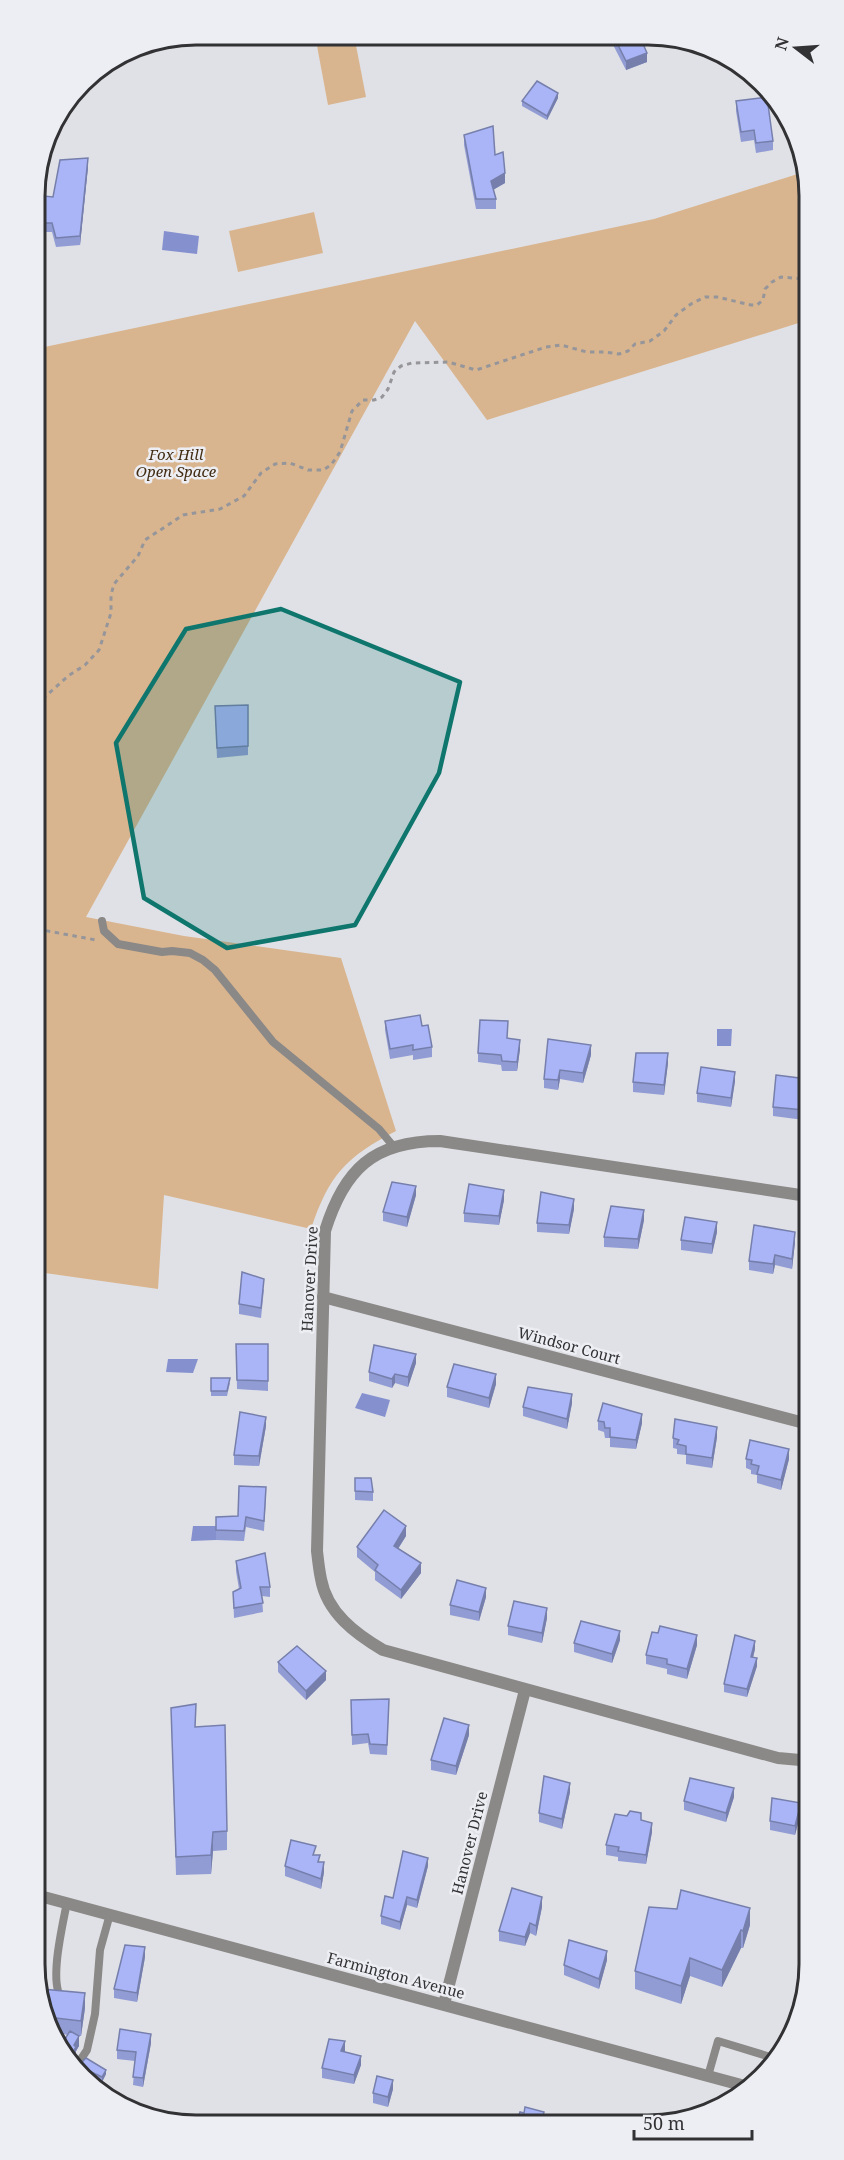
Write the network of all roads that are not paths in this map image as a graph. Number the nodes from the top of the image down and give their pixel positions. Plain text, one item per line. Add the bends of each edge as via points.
1 (102, 921) dead end
2 (394, 1147) junction
3 (799, 1195) edge
4 (323, 1297) junction
5 (799, 1422) edge
6 (525, 1690) junction
7 (799, 1761) edge
8 (45, 1897) edge
9 (67, 1902) junction
10 (110, 1914) junction
11 (75, 2000) edge
12 (85, 2000) edge
13 (95, 2001) junction
14 (444, 2004) junction
15 (768, 2056) edge
16 (80, 2061) edge
17 (708, 2076) junction
18 (739, 2084) edge

1 - 2 lane via 104,931 118,944 190,953 203,960 273,1042 379,1129
2 - 3 street, Hanover Drive via 415,1141 440,1141
2 - 4 street, Hanover Drive via 364,1162 334,1202 325,1231
4 - 5 street, Windsor Court
4 - 6 street, Hanover Drive via 317,1551 321,1581 333,1606 346,1625 383,1650
6 - 7 street, Hanover Drive
6 - 14 street, Hanover Drive
8 - 9 street, Farmington Avenue
9 - 10 street, Farmington Avenue
9 - 11 lane via 56,1984 61,1998
10 - 13 lane via 100,1950
10 - 14 street, Farmington Avenue
12 - 13 lane
13 - 16 lane via 87,2050
14 - 17 street, Farmington Avenue
15 - 17 lane via 718,2041
17 - 18 street, Farmington Avenue

